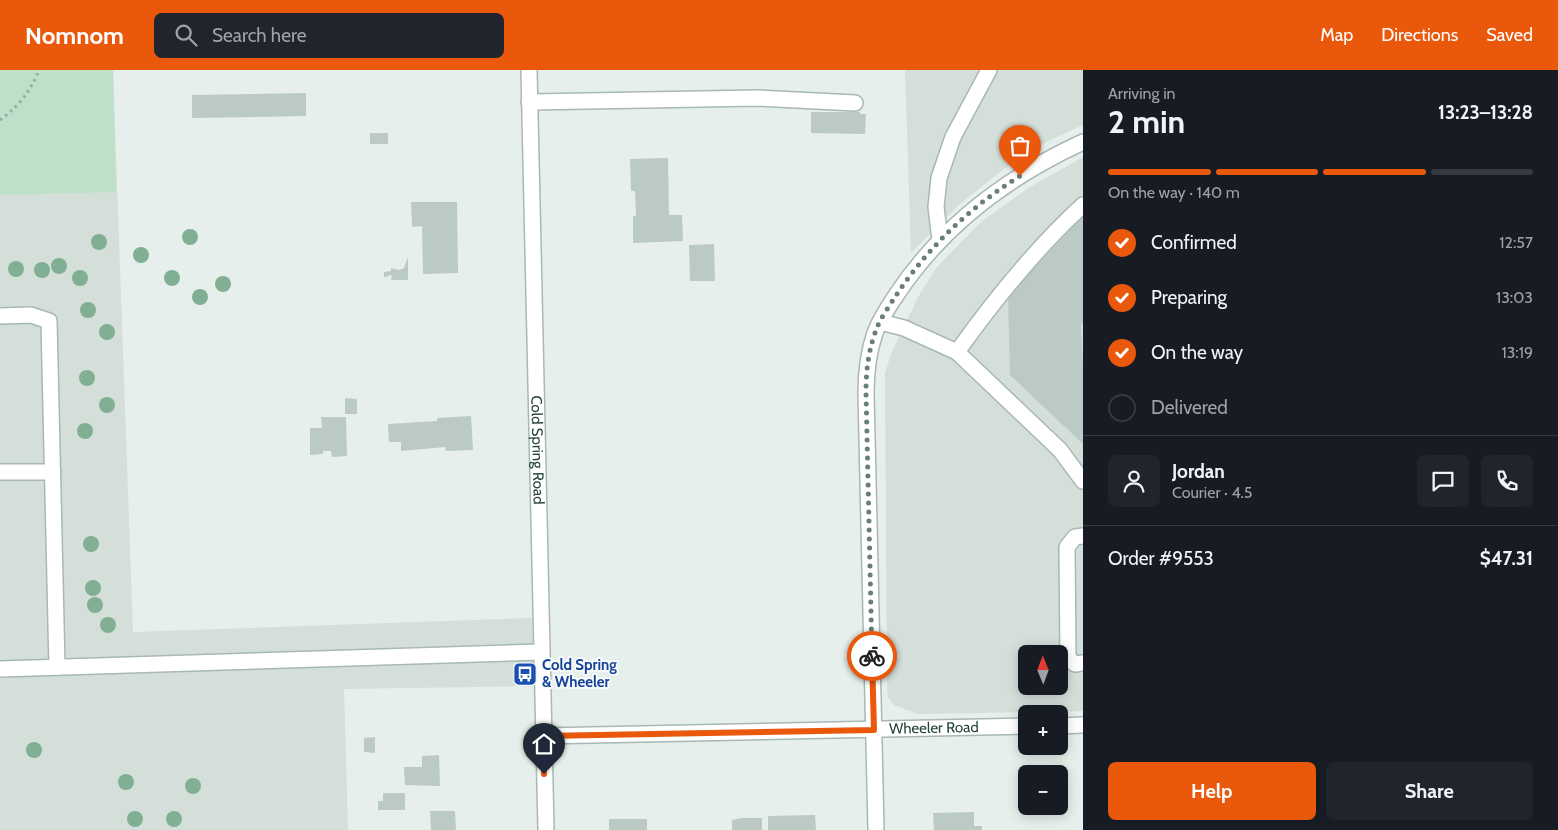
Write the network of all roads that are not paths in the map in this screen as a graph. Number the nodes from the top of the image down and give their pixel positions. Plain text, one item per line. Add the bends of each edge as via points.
1 (529, 70) edge
2 (989, 70) edge
3 (529, 102) junction
4 (855, 103) dead end
5 (1083, 142) edge
6 (1083, 204) edge
7 (940, 240) junction
8 (0, 316) edge
9 (880, 322) junction
10 (957, 352) junction
11 (0, 472) edge
12 (52, 472) junction
13 (1083, 480) edge
14 (1083, 536) edge
15 (541, 652) junction
16 (1083, 663) edge
17 (57, 667) junction
18 (0, 669) edge
19 (1083, 725) edge
20 (1018, 726) edge
21 (1068, 726) edge
22 (874, 730) junction
23 (543, 736) junction
24 (546, 830) edge
25 (876, 830) edge

1 - 3 street, Cold Spring Road
2 - 7 street via 953,137 939,178 936,207
3 - 4 street via 759,98
3 - 15 street, Cold Spring Road
5 - 7 street via 1033,167 993,193
6 - 10 street via 1055,230 1000,292
7 - 9 street via 907,279
8 - 12 street via 32,315 49,321
9 - 10 street via 904,328
9 - 22 street via 866,363
10 - 13 street via 1060,450
11 - 12 street
12 - 17 street
14 - 16 street via 1075,536 1067,547 1068,658 1075,664
15 - 17 street
15 - 23 street, Cold Spring Road
17 - 18 street
19 - 21 street
20 - 22 street, Wheeler Road
22 - 23 street, Wheeler Road
22 - 25 street
23 - 24 street, Cold Spring Road

